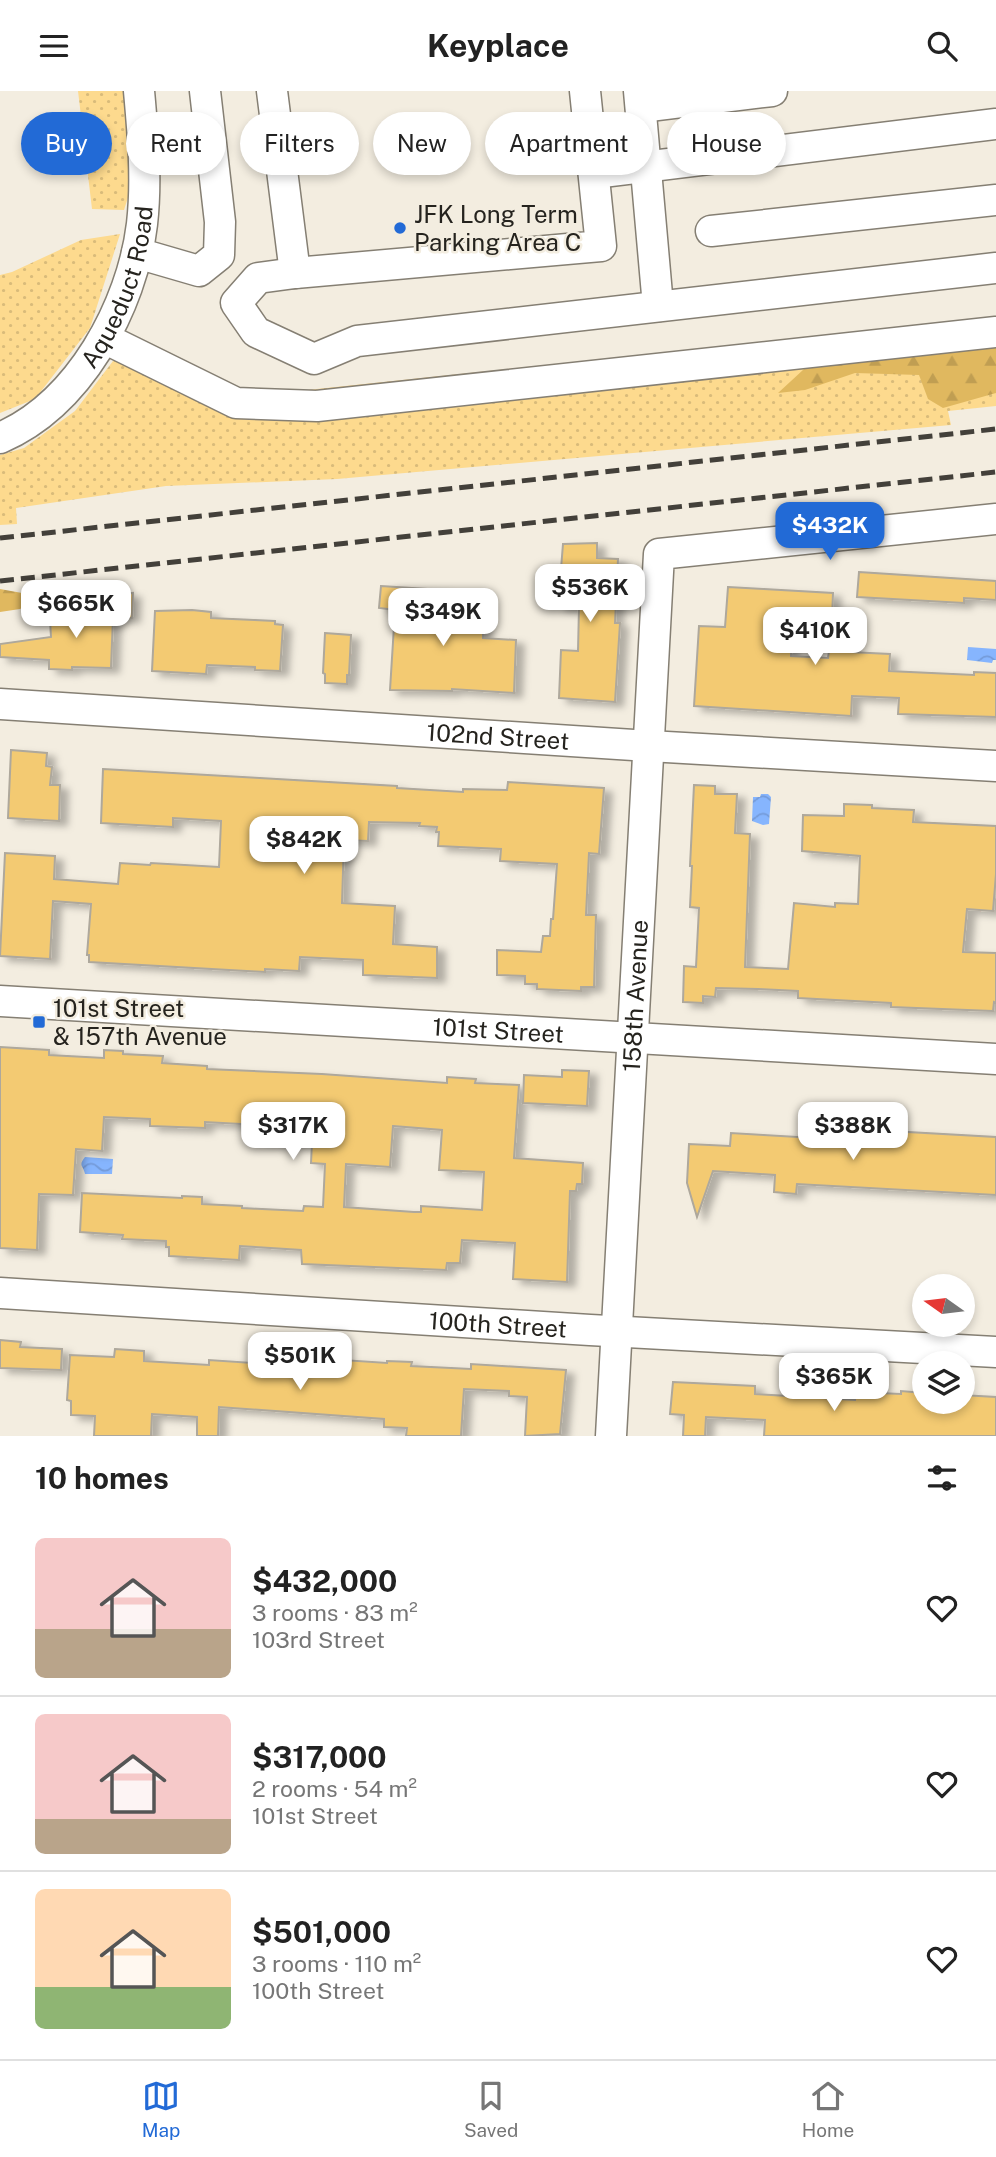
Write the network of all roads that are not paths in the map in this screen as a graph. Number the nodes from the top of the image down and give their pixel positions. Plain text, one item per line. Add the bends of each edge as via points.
1 (139, 91) edge
2 (205, 91) edge
3 (272, 91) edge
4 (585, 91) edge
5 (772, 91) edge
6 (640, 99) edge
7 (587, 112) edge
8 (996, 124) edge
9 (653, 165) edge
10 (594, 175) edge
11 (647, 175) edge
12 (996, 200) edge
13 (711, 231) dead end
14 (137, 253) junction
15 (210, 262) junction
16 (996, 268) edge
17 (295, 273) junction
18 (242, 296) junction
19 (658, 306) junction
20 (996, 332) edge
21 (104, 338) junction
22 (314, 359) junction
23 (317, 406) junction
24 (0, 438) edge
25 (996, 519) edge
26 (0, 704) edge
27 (649, 746) junction
28 (996, 766) edge
29 (0, 1001) edge
30 (633, 1038) junction
31 (996, 1059) edge
32 (0, 1293) edge
33 (617, 1331) junction
34 (996, 1352) edge
35 (611, 1436) edge

1 - 14 street, Aqueduct Road via 144,198
2 - 15 street via 220,222 219,255
3 - 17 street
4 - 7 street
5 - 6 street
8 - 9 street
10 - 17 street via 601,246
11 - 19 street
12 - 13 street
14 - 15 street via 199,271
14 - 21 street, Aqueduct Road
15 - 18 street
16 - 19 street
17 - 18 street via 258,278
18 - 22 street via 236,303 256,332
19 - 22 street via 357,341
20 - 23 street
21 - 23 street via 236,403
21 - 24 street, Aqueduct Road via 57,399 36,418
22 - 23 street
25 - 27 street, 158th Avenue via 659,554
26 - 27 street, 102nd Street
27 - 28 street, 102nd Street
27 - 30 street, 158th Avenue
29 - 30 street, 101st Street
30 - 31 street, 101st Street
30 - 33 street, 158th Avenue
32 - 33 street, 100th Street
33 - 34 street, 100th Street
33 - 35 street, 158th Avenue

